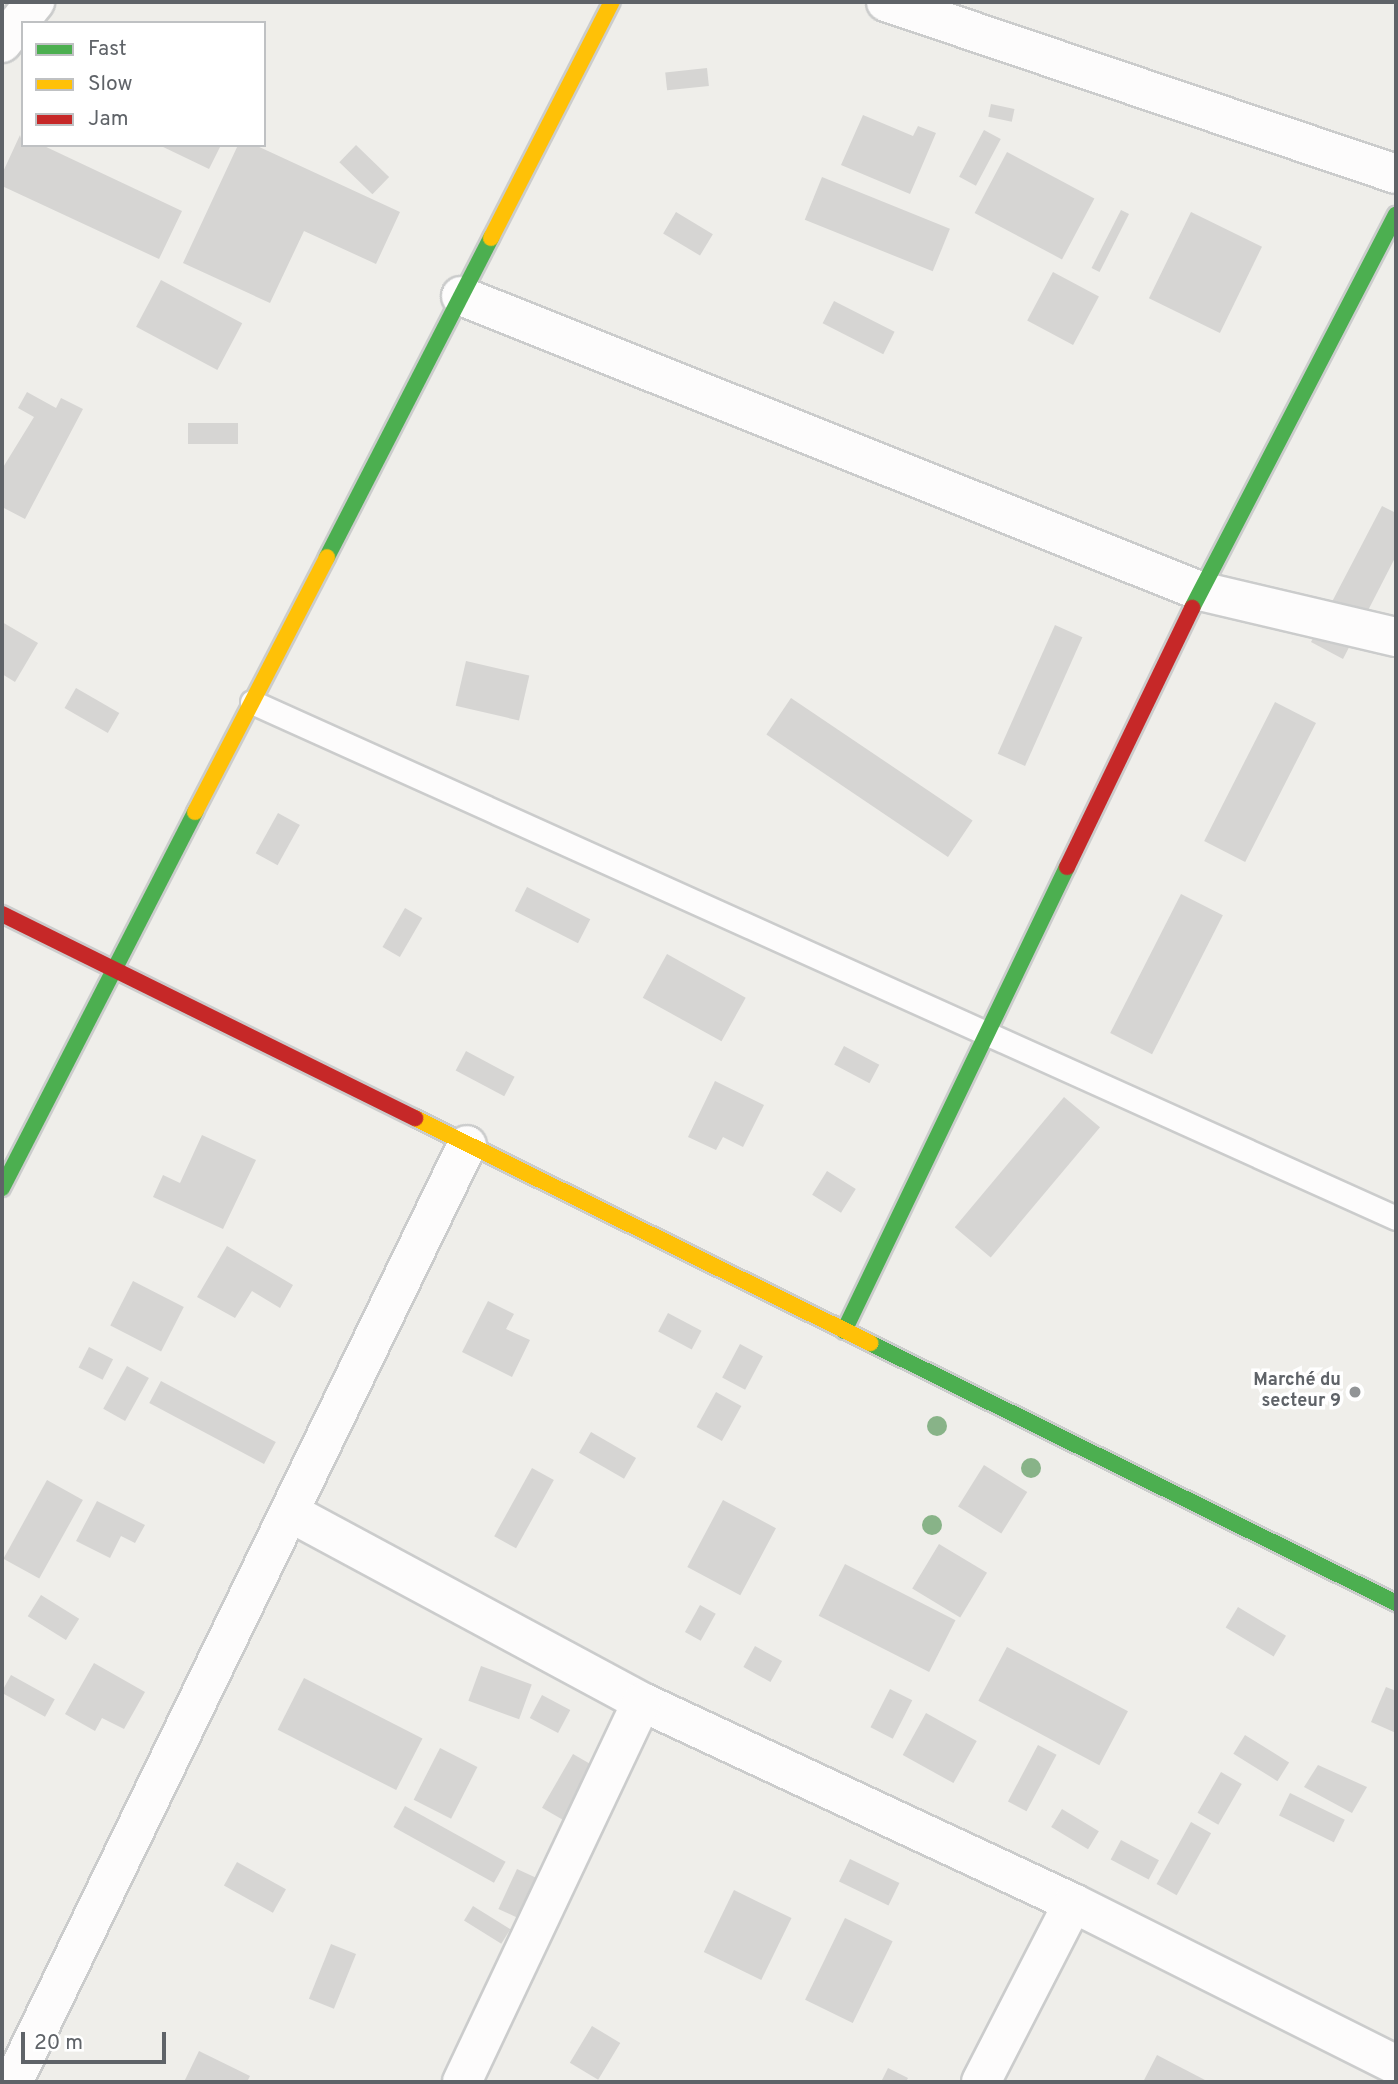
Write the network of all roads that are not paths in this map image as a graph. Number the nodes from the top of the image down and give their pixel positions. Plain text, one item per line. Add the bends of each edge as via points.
1 (35, 2) edge
2 (612, 2) edge
3 (886, 2) edge
4 (2, 43) edge
5 (1396, 174) edge
6 (1396, 215) edge
7 (461, 296) junction
8 (1200, 591) junction
9 (1396, 638) edge
10 (252, 702) junction
11 (2, 914) edge
12 (113, 971) junction
13 (987, 1033) junction
14 (467, 1145) junction
15 (2, 1188) edge
16 (1396, 1218) edge
17 (844, 1331) junction
18 (291, 1513) junction
19 (1396, 1603) edge
20 (642, 1702) junction
21 (1073, 1903) junction
22 (14, 2056) edge
23 (1396, 2066) edge
24 (462, 2082) edge
25 (981, 2082) edge

1 - 4 street
2 - 7 street
3 - 5 street
6 - 8 street
7 - 8 street
7 - 10 street
8 - 9 street
8 - 13 street
10 - 12 street
10 - 13 lane
11 - 12 street
12 - 14 street
12 - 15 street
13 - 16 lane
13 - 17 street
14 - 17 street
14 - 18 street
17 - 19 street
18 - 20 street
18 - 22 street
20 - 21 street
20 - 24 street
21 - 23 street
21 - 25 street

